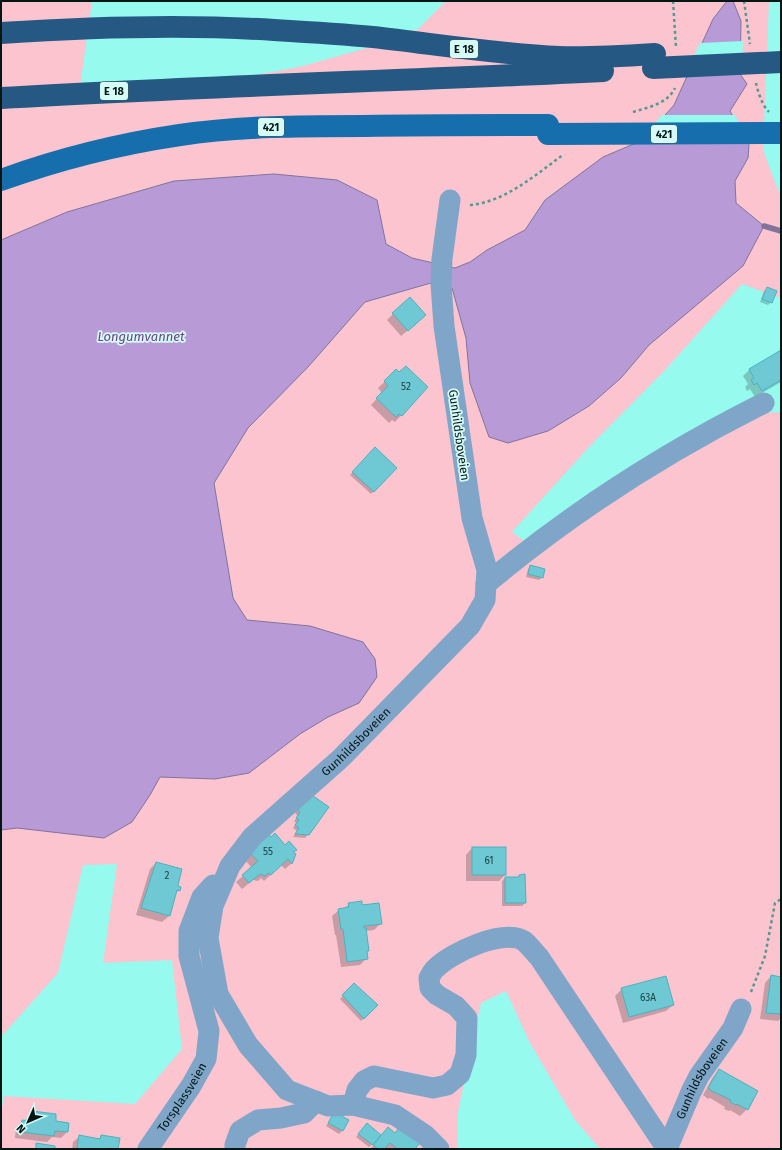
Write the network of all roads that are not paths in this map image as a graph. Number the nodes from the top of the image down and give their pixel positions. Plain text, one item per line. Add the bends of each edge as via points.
1 (1, 33) edge
2 (781, 47) edge
3 (654, 61) junction
4 (781, 62) edge
5 (1, 98) edge
6 (778, 124) edge
7 (548, 130) junction
8 (1, 180) edge
9 (1, 190) edge
10 (450, 200) dead end
11 (764, 403) dead end
12 (486, 584) junction
13 (230, 866) junction
14 (741, 1009) road end
15 (316, 1101) junction
16 (353, 1105) junction
17 (148, 1149) edge
18 (235, 1149) edge
19 (439, 1149) edge
20 (667, 1149) edge

1 - 3 highway, E 18 via 125,27 200,26 273,29 560,57
2 - 3 highway, E 18
3 - 4 highway, E 18, bridge
3 - 5 highway, E 18 via 490,77
6 - 7 main road, 421, bridge
7 - 8 main road, 421 via 326,126 205,132 103,149
7 - 9 main road, 421 via 326,135 206,141 155,148 84,164
10 - 12 street, Gunhildsboveien via 442,260 444,326 472,518 487,570
11 - 12 street via 658,460 583,508
12 - 13 street, Gunhildsboveien via 485,600 470,626 340,759 252,837
13 - 15 street, Gunhildsboveien via 213,906 208,938 218,994 248,1045 287,1090
13 - 17 street, Torsplassveien via 202,897 189,931 189,956 209,1031 206,1059 191,1086
14 - 20 street, Gunhildsboveien via 733,1028 690,1092
15 - 16 street, Gunhildsboveien via 328,1106
15 - 18 street via 304,1113 258,1120 240,1131
16 - 19 street, Gunhildsboveien via 394,1115 425,1135
16 - 20 street via 360,1085 374,1076 433,1088 447,1085 460,1074 466,1055 467,1018 456,1006 430,988 429,978 435,968 453,955 481,942 511,937 523,941 539,956

